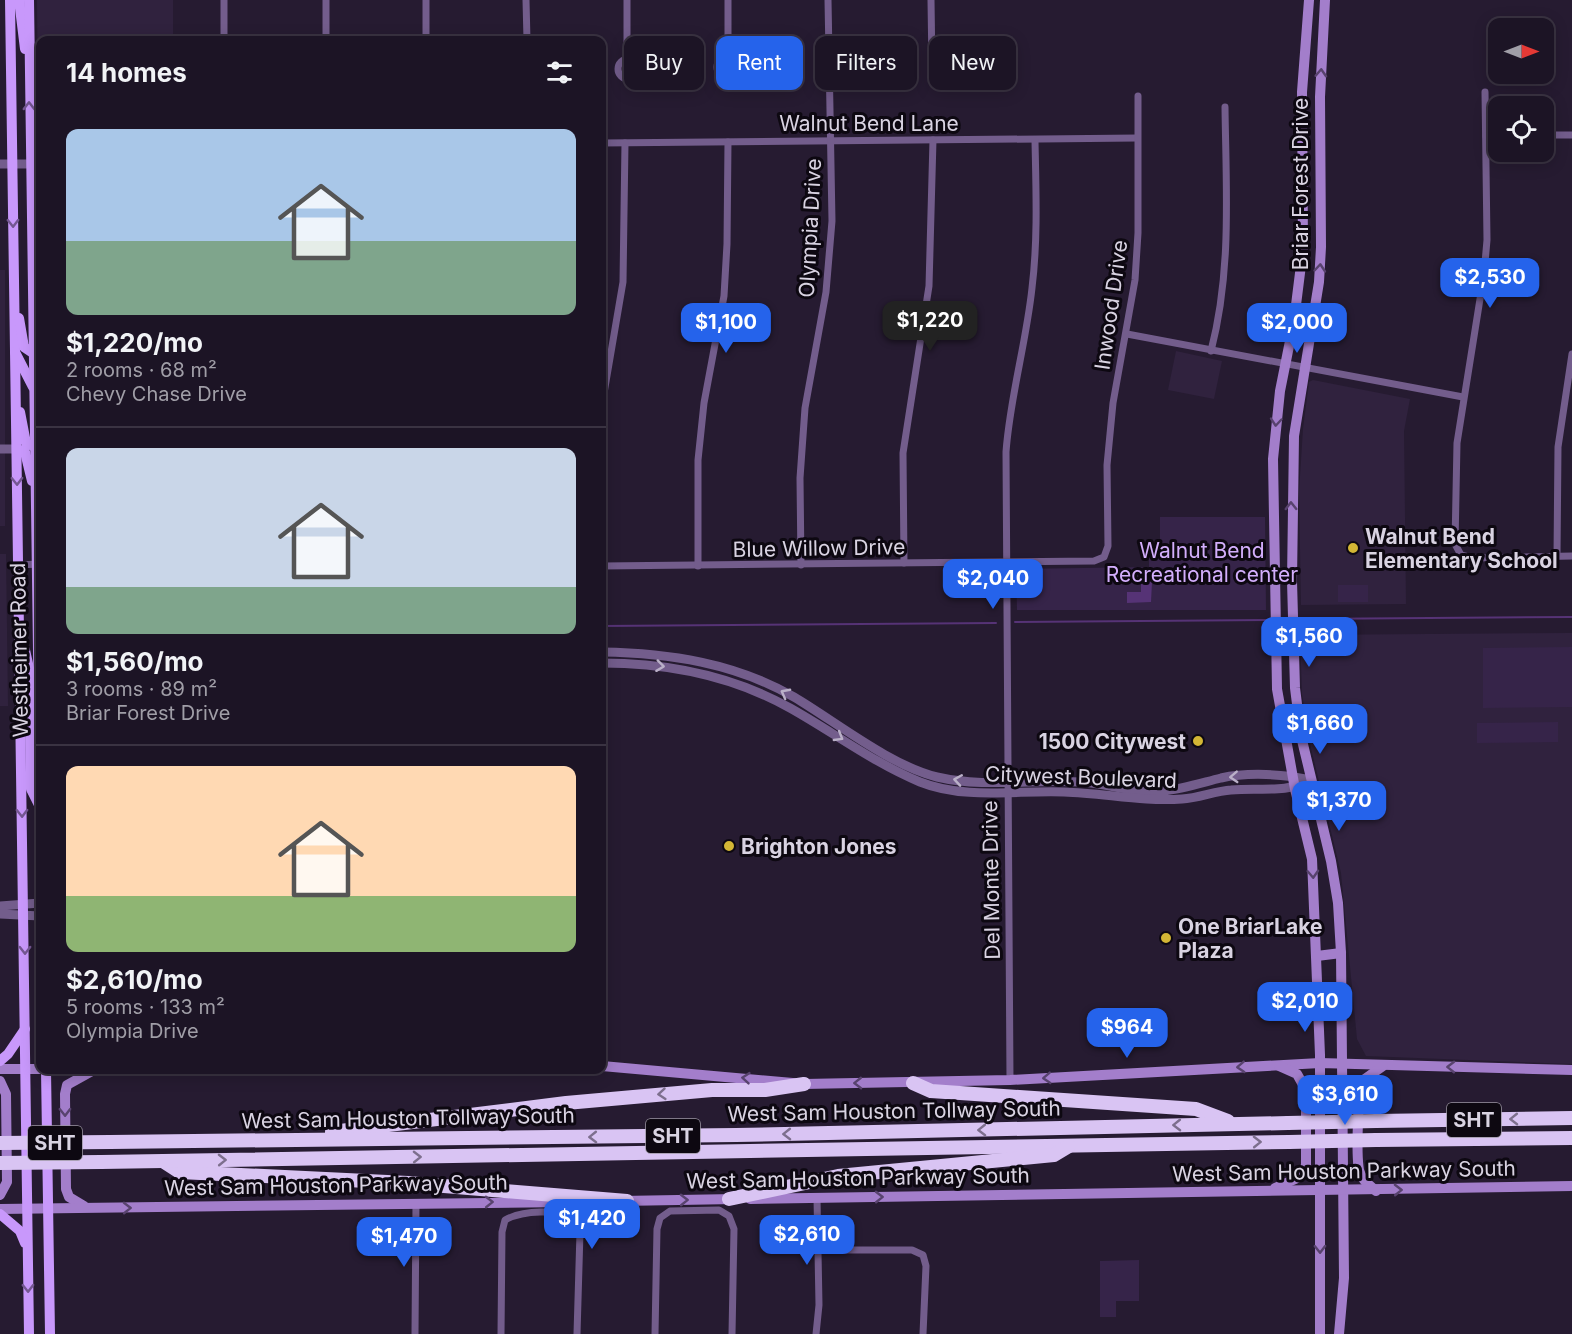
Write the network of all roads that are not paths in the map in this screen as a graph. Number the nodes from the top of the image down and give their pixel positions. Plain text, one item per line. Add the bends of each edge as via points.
1 (10, 0) edge
2 (19, 0) edge
3 (29, 0) edge
4 (224, 0) edge
5 (326, 0) edge
6 (426, 0) edge
7 (526, 0) edge
8 (627, 0) edge
9 (728, 0) edge
10 (828, 0) edge
11 (931, 0) edge
12 (1309, 0) edge
13 (1325, 0) edge
14 (224, 36) edge
15 (326, 36) edge
16 (426, 36) edge
17 (526, 36) edge
18 (627, 36) edge
19 (728, 36) edge
20 (932, 36) edge
21 (29, 61) junction
22 (1485, 92) dead end
23 (1138, 96) dead end
24 (1225, 107) dead end
25 (1554, 135) edge
26 (1572, 135) edge
27 (1486, 136) joint
28 (1137, 138) junction
29 (933, 140) junction
30 (1035, 141) junction
31 (728, 142) junction
32 (831, 142) junction
33 (606, 143) edge
34 (625, 143) junction
35 (12, 164) junction
36 (35, 164) edge
37 (0, 165) edge
38 (14, 298) junction
39 (1127, 334) junction
40 (1211, 351) junction
41 (15, 352) junction
42 (33, 353) junction
43 (1572, 354) edge
44 (1285, 364) junction
45 (1304, 368) junction
46 (606, 382) edge
47 (33, 388) junction
48 (16, 397) junction
49 (1463, 397) junction
50 (35, 447) junction
51 (0, 449) edge
52 (16, 449) junction
53 (36, 492) joint
54 (1108, 518) joint
55 (1557, 556) junction
56 (1572, 556) edge
57 (1005, 562) junction
58 (904, 563) junction
59 (36, 564) edge
60 (18, 565) junction
61 (801, 565) junction
62 (606, 566) edge
63 (698, 566) junction
64 (1292, 581) junction
65 (1275, 582) junction
66 (20, 630) junction
67 (606, 652) edge
68 (606, 663) edge
69 (1295, 688) junction
70 (1277, 689) junction
71 (1293, 776) junction
72 (1311, 780) junction
73 (1007, 781) junction
74 (1295, 789) junction
75 (1007, 792) junction
76 (36, 799) edge
77 (36, 905) edge
78 (0, 906) edge
79 (24, 910) junction
80 (0, 914) edge
81 (36, 914) edge
82 (1341, 953) junction
83 (1317, 956) junction
84 (25, 1029) junction
85 (0, 1061) edge
86 (1320, 1063) junction
87 (1342, 1063) junction
88 (1277, 1065) junction
89 (606, 1066) edge
90 (1383, 1066) junction
91 (0, 1069) edge
92 (25, 1069) junction
93 (36, 1069) edge
94 (1572, 1070) edge
95 (46, 1074) edge
96 (84, 1074) edge
97 (1010, 1080) junction
98 (0, 1081) edge
99 (913, 1083) junction
100 (804, 1084) junction
101 (1572, 1118) edge
102 (1236, 1123) junction
103 (1572, 1138) edge
104 (269, 1141) junction
105 (0, 1143) edge
106 (1072, 1145) junction
107 (163, 1161) junction
108 (0, 1163) edge
109 (1572, 1186) edge
110 (1319, 1190) junction
111 (1269, 1191) junction
112 (1343, 1191) junction
113 (1376, 1191) junction
114 (0, 1195) edge
115 (817, 1198) junction
116 (729, 1199) junction
117 (627, 1201) junction
118 (416, 1203) junction
119 (88, 1208) junction
120 (0, 1209) edge
121 (26, 1209) junction
122 (48, 1209) junction
123 (0, 1215) edge
124 (27, 1249) junction
125 (819, 1250) junction
126 (29, 1334) edge
127 (50, 1334) edge
128 (415, 1334) edge
129 (501, 1334) edge
130 (577, 1334) edge
131 (655, 1334) edge
132 (732, 1334) edge
133 (816, 1334) edge
134 (922, 1334) edge
135 (1320, 1334) edge
136 (1339, 1334) edge

1 - 35 main road, Westheimer Road
2 - 21 main road via 22,40
3 - 21 main road, Westheimer Road
4 - 14 street
5 - 15 street
6 - 16 street
7 - 17 street
8 - 18 street
9 - 19 street
10 - 32 street, Olympia Drive
11 - 20 street
12 - 44 main road, Briar Forest Drive via 1302,92 1303,249
45 -> 13 main road, Briar Forest Drive via 1321,248 1320,97
36 -> 21 main road, Westheimer Road
22 - 27 street
23 - 28 street, Inwood Drive
24 - 40 street via 1227,256
25 - 26 street
27 - 49 street via 1487,240
28 - 30 street, Walnut Bend Lane
28 - 39 street, Inwood Drive via 1138,233
29 - 30 street, Walnut Bend Lane
29 - 32 street, Walnut Bend Lane
29 - 58 street via 929,286 903,453
30 - 57 street, Del Monte Drive via 1036,237 1032,289 1009,417
31 - 32 street, Walnut Bend Lane
31 - 34 street, Walnut Bend Lane
31 - 63 street via 724,296 698,460
32 - 61 street, Olympia Drive via 830,258 805,408 800,478
33 - 34 street, Walnut Bend Lane
34 - 46 street via 623,282
35 - 36 street
35 - 37 street
35 -> 38 main road, Westheimer Road
36 - 42 main road, Westheimer Road
38 - 41 main road, Westheimer Road
38 - 42 main road via 24,347
39 - 40 street
39 - 54 street, Inwood Drive via 1111,424
40 - 44 street
41 - 47 main road
41 - 48 main road, Westheimer Road
42 - 47 main road, Westheimer Road
43 - 55 street via 1558,447
44 - 45 street
44 -> 65 main road, Briar Forest Drive via 1273,459
45 - 49 street
64 -> 45 main road, Briar Forest Drive via 1294,436
47 - 50 main road, Westheimer Road
48 - 50 main road via 26,443
48 - 52 main road, Westheimer Road
49 - 55 street via 1457,443 1455,544 1461,555
50 - 53 main road, Westheimer Road
51 - 52 street
52 - 53 main road via 25,452
52 -> 60 main road, Westheimer Road
54 - 57 street, Blue Willow Drive via 1104,557 1094,561
55 - 56 street
57 - 58 street, Blue Willow Drive
57 - 73 street, Del Monte Drive
58 - 61 street, Blue Willow Drive
59 - 60 street
60 - 66 main road, Westheimer Road
61 - 63 street, Blue Willow Drive
62 - 63 street, Blue Willow Drive
64 - 65 main road
64 - 69 main road, Briar Forest Drive
65 - 70 main road, Briar Forest Drive
66 - 76 main road via 29,668 31,789
66 -> 79 main road, Westheimer Road
73 -> 67 street, Citywest Boulevard via 968,782 908,767 792,696 734,670 655,653
68 -> 75 street, Citywest Boulevard via 687,670 727,680 788,707 921,782 972,792
69 - 70 main road
69 - 72 main road, Briar Forest Drive
70 - 71 main road, Briar Forest Drive
71 - 72 street, Citywest Boulevard
71 -> 73 street, Citywest Boulevard via 1223,778 1161,791 1123,790 1084,782
71 - 74 main road, Briar Forest Drive
72 - 74 street, Citywest Boulevard
72 - 82 main road, Briar Forest Drive via 1334,882
73 - 75 street, Del Monte Drive
74 - 75 street, Citywest Boulevard via 1230,790 1162,800
74 -> 83 main road, Briar Forest Drive via 1312,859
75 - 97 street, Del Monte Drive
77 - 79 street
78 - 79 street
79 - 80 street
79 - 81 street
79 -> 84 main road, Westheimer Road
82 - 83 main road
82 - 87 main road, Briar Forest Drive
83 - 86 main road, Briar Forest Drive
84 - 85 main road
84 - 92 main road, Westheimer Road
86 - 87 main road
86 - 88 main road
86 - 110 main road, Briar Forest Drive
87 - 90 main road
87 - 112 main road, Briar Forest Drive
88 -> 97 main road
88 - 111 main road via 1297,1074 1306,1090 1306,1165 1302,1176
100 -> 89 main road
94 -> 90 main road
90 - 113 main road via 1362,1081 1358,1099 1359,1169 1364,1181
91 - 92 main road
92 - 93 main road
92 - 121 main road, Westheimer Road
95 - 122 main road
96 -> 119 main road via 68,1085 65,1094 66,1189 69,1197
97 - 99 main road
98 - 114 main road via 6,1094 8,1182
99 -> 100 main road
99 - 102 highway via 931,1092 1196,1109
100 -> 104 highway via 566,1103
101 -> 102 highway, West Sam Houston Tollway South / SHT, bridge
102 -> 104 highway, West Sam Houston Tollway South / SHT via 736,1136
106 -> 103 highway, West Sam Houston Tollway South / SHT, bridge
104 - 105 highway, West Sam Houston Tollway South / SHT, bridge
107 -> 106 highway, West Sam Houston Tollway South / SHT
106 - 116 highway via 1054,1155 838,1176
107 - 108 highway, West Sam Houston Tollway South / SHT, bridge
107 - 117 highway via 180,1172
113 -> 109 main road, West Sam Houston Parkway South
110 - 111 main road, West Sam Houston Parkway South
110 - 112 main road, West Sam Houston Parkway South
110 -> 135 main road, Briar Forest Drive
115 -> 111 main road, West Sam Houston Parkway South
112 - 113 main road, West Sam Houston Parkway South
112 - 136 main road, Briar Forest Drive via 1344,1278
115 - 116 main road, West Sam Houston Parkway South
115 - 125 street
117 -> 116 main road, West Sam Houston Parkway South
118 -> 117 main road, West Sam Houston Parkway South
119 -> 118 main road, West Sam Houston Parkway South
118 - 128 street
119 - 122 main road, West Sam Houston Parkway South
120 - 121 main road, West Sam Houston Parkway South
121 - 122 main road, West Sam Houston Parkway South
121 - 124 main road, Westheimer Road
122 - 127 main road
123 - 124 main road via 20,1231
124 -> 126 main road, Westheimer Road
125 - 133 street
125 - 134 street via 912,1250 922,1255 926,1266
129 - 130 street via 502,1232 505,1220 516,1214 566,1214 576,1219 580,1232
131 - 132 street via 660,1218 670,1211 719,1210 729,1216 734,1229

